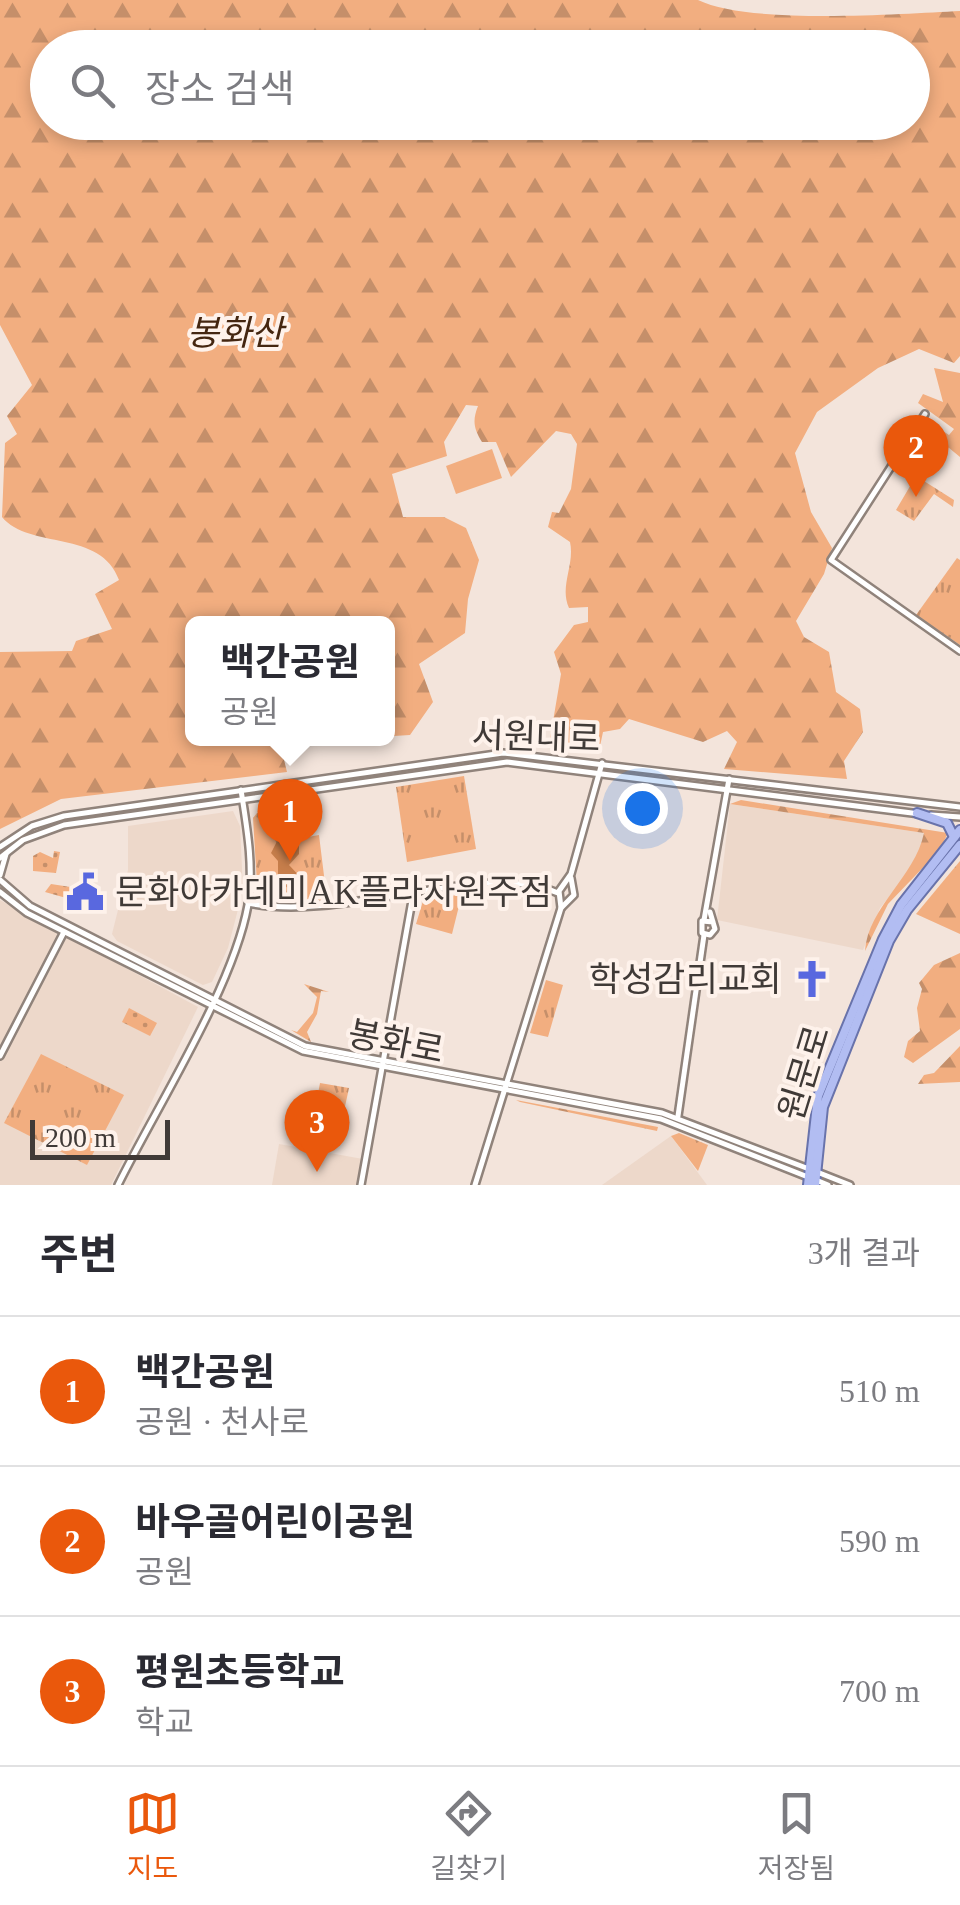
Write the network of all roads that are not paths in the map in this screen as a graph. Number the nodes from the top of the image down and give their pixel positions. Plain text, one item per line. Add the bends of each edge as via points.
1 (925, 414) dead end
2 (960, 651) edge
3 (399, 766) junction
4 (602, 768) junction
5 (400, 775) junction
6 (730, 779) junction
7 (241, 790) junction
8 (727, 790) junction
9 (243, 801) junction
10 (960, 807) edge
11 (918, 813) junction
12 (960, 817) edge
13 (960, 830) edge
14 (960, 845) edge
15 (0, 847) edge
16 (9, 849) junction
17 (948, 850) junction
18 (960, 854) edge
19 (0, 858) edge
20 (0, 877) edge
21 (563, 891) junction
22 (0, 892) edge
23 (413, 895) junction
24 (570, 900) junction
25 (248, 903) junction
26 (561, 908) junction
27 (709, 909) junction
28 (907, 910) junction
29 (704, 920) junction
30 (713, 922) junction
31 (64, 932) junction
32 (706, 937) junction
33 (876, 963) junction
34 (211, 1002) junction
35 (385, 1055) junction
36 (0, 1056) edge
37 (382, 1071) junction
38 (507, 1086) junction
39 (677, 1120) junction
40 (812, 1178) edge
41 (118, 1185) edge
42 (361, 1185) edge
43 (475, 1185) edge
44 (828, 1185) edge
45 (850, 1185) edge

1 - 2 street via 831,560
3 - 4 street, 서원대로 via 503,753
3 - 5 street
3 - 7 street, 서원대로
4 - 5 street, 서원대로 via 507,762
4 - 6 street, 서원대로
4 - 8 street, 서원대로
4 - 21 street
5 - 9 street, 서원대로
6 - 8 street
6 - 10 street, 서원대로
7 - 9 street
7 - 15 street, 서원대로 via 64,816
8 - 11 street, 서원대로
8 - 27 street
9 - 16 street, 서원대로 via 64,825
9 - 25 street
11 - 12 street, 서원대로
11 - 17 main road via 950,825
13 - 17 main road, 원문로
14 - 28 main road, 원문로
16 - 19 street, 서원대로
16 - 20 street
17 - 33 main road, 원문로 via 901,905
18 - 28 main road
20 - 34 street, 봉화로 via 30,906
21 - 23 street via 510,881
21 - 24 street
21 - 24 street
21 - 26 street
22 - 31 street, 봉화로
23 - 25 street via 308,910
23 - 35 street, 봉화로
24 - 26 street
25 - 34 street
26 - 38 street
27 - 29 street
27 - 30 street
28 - 33 main road, 원문로
29 - 30 street
29 - 32 street via 699,926
30 - 32 street
31 - 34 street, 봉화로
31 - 36 street
32 - 39 street
33 - 40 main road, 원문로 via 826,1099
34 - 35 street, 봉화로 via 305,1046
34 - 37 street, 봉화로 via 302,1051
34 - 41 street
35 - 37 street
35 - 38 street, 봉화로
37 - 38 street, 봉화로
37 - 42 street
38 - 39 street, 봉화로
38 - 43 street
39 - 40 street, 봉화로
40 - 44 street, 봉화로
40 - 45 street, 봉화로

